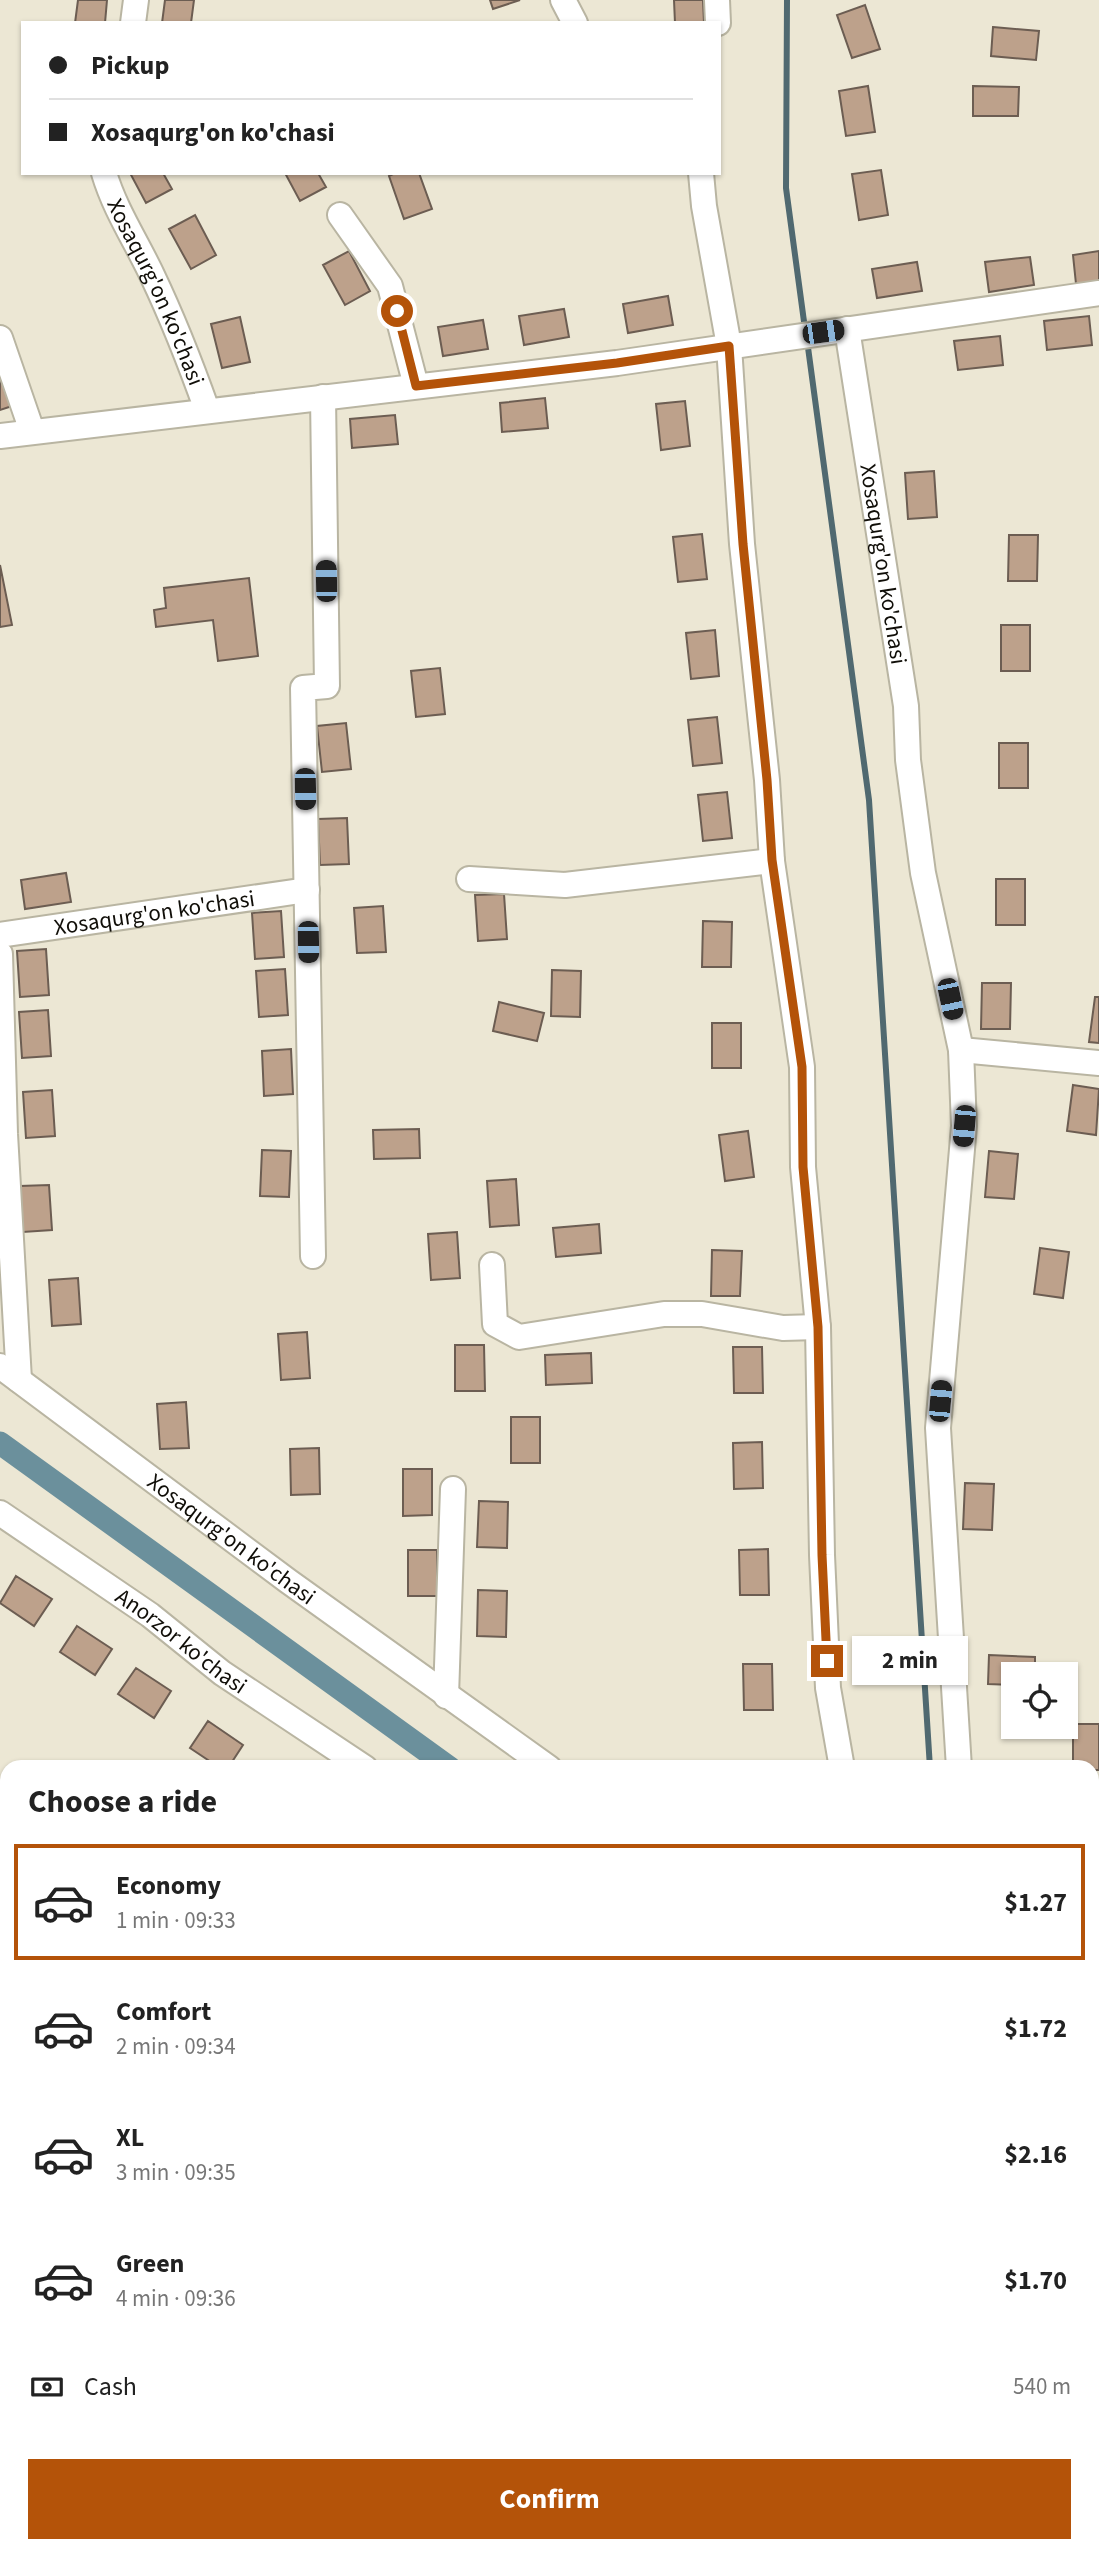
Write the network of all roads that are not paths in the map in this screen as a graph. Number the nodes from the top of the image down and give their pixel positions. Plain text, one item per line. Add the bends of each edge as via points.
1 (136, 0) edge
2 (563, 0) edge
3 (717, 0) edge
4 (134, 21) edge
5 (574, 21) edge
6 (718, 21) edge
7 (105, 175) edge
8 (701, 175) edge
9 (340, 215) dead end
10 (1099, 293) edge
11 (847, 329) junction
12 (0, 338) edge
13 (729, 346) junction
14 (416, 386) junction
15 (323, 397) junction
16 (207, 410) junction
17 (32, 431) junction
18 (0, 436) edge
19 (772, 860) junction
20 (469, 879) dead end
21 (307, 890) junction
22 (0, 935) edge
23 (0, 954) edge
24 (961, 1050) junction
25 (1099, 1063) edge
26 (313, 1256) dead end
27 (492, 1265) dead end
28 (818, 1327) junction
29 (10, 1373) edge
30 (453, 1489) dead end
31 (0, 1513) edge
32 (446, 1696) junction
33 (353, 1760) edge
34 (538, 1760) edge
35 (841, 1760) edge
36 (959, 1760) edge

1 - 4 street
2 - 5 street
3 - 6 street
7 - 16 street, Xosaqurg'on ko'chasi via 110,195 152,274
8 - 13 street
9 - 14 street via 390,286
10 - 11 street
11 - 13 street, Xosaqurg'on ko'chasi
11 - 24 street, Xosaqurg'on ko'chasi via 906,706 923,873
12 - 17 street
13 - 14 street, Xosaqurg'on ko'chasi
13 - 19 street
14 - 15 street, Xosaqurg'on ko'chasi
15 - 16 street, Xosaqurg'on ko'chasi
15 - 21 street via 327,687 303,688
16 - 17 street, Xosaqurg'on ko'chasi
17 - 18 street, Xosaqurg'on ko'chasi
19 - 20 street via 565,885
19 - 28 street via 802,1067 803,1167
21 - 22 street, Xosaqurg'on ko'chasi
21 - 26 street
23 - 29 street, Xosaqurg'on ko'chasi
24 - 25 street
24 - 36 street, Xosaqurg'on ko'chasi via 964,1126 938,1428
27 - 28 street via 495,1324 519,1337 664,1314 702,1314 783,1328
28 - 35 street via 828,1688
29 - 32 street, Xosaqurg'on ko'chasi
30 - 32 street
31 - 33 street, Anorzor ko'chasi via 150,1615 222,1673
32 - 34 street, Xosaqurg'on ko'chasi

